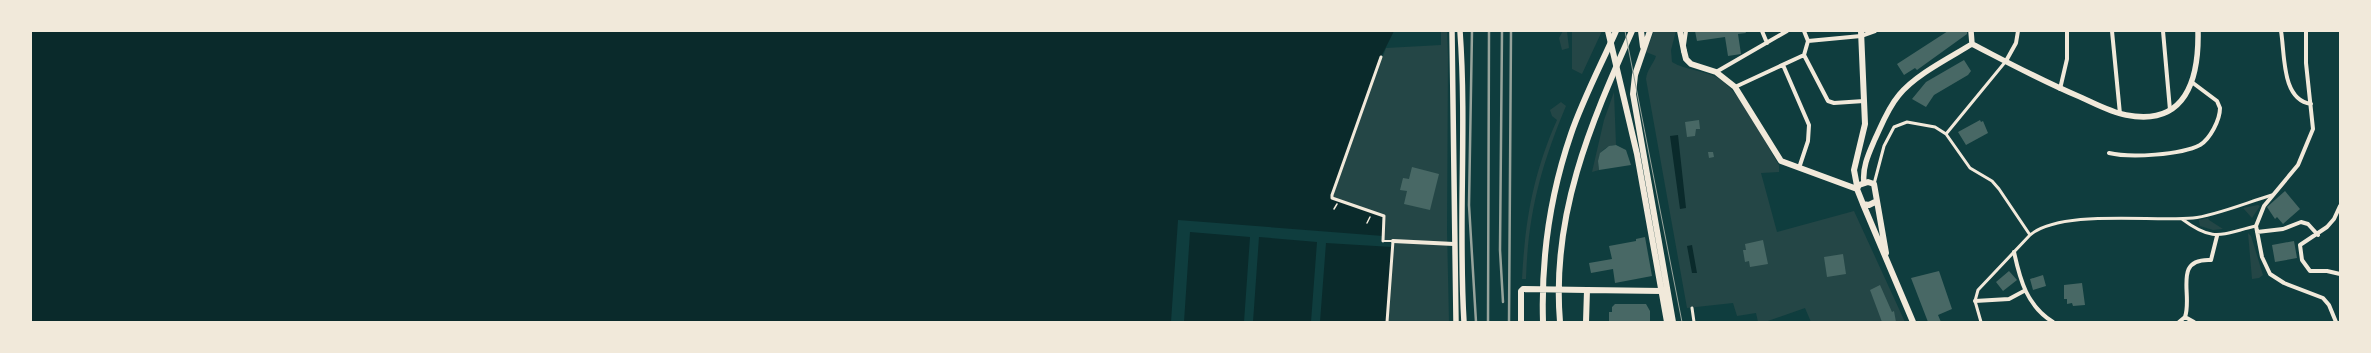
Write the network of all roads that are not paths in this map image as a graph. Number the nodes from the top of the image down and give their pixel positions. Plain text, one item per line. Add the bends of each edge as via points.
1 (1452, 31) edge
2 (1460, 31) edge
3 (1608, 31) edge
4 (1616, 31) edge
5 (1632, 31) edge
6 (1641, 31) edge
7 (1650, 31) edge
8 (1680, 31) edge
9 (1686, 31) edge
10 (1762, 31) edge
11 (1787, 31) edge
12 (1804, 31) edge
13 (1875, 31) edge
14 (1971, 31) edge
15 (2018, 31) edge
16 (2067, 31) edge
17 (2112, 31) edge
18 (2163, 31) edge
19 (2198, 31) edge
20 (2280, 31) edge
21 (2306, 31) edge
22 (1861, 33) edge
23 (1808, 41) junction
24 (1767, 43) junction
25 (1972, 44) junction
26 (1643, 50) junction
27 (1684, 51) junction
28 (1804, 55) junction
29 (1382, 57) dead end
30 (2006, 61) junction
31 (1783, 65) junction
32 (1716, 72) junction
33 (2193, 82) junction
34 (1735, 87) junction
35 (2060, 89) junction
36 (1864, 101) junction
37 (2311, 104) junction
38 (2170, 111) junction
39 (2120, 114) junction
40 (1946, 134) junction
41 (2109, 153) dead end
42 (1799, 168) junction
43 (1864, 183) junction
44 (1874, 184) junction
45 (1857, 188) junction
46 (2272, 195) junction
47 (1877, 200) junction
48 (1863, 204) junction
49 (2340, 206) edge
50 (2339, 212) edge
51 (2181, 218) junction
52 (2256, 226) junction
53 (2257, 232) junction
54 (2318, 234) junction
55 (2030, 235) junction
56 (2216, 236) junction
57 (1383, 241) joint
58 (1393, 241) junction
59 (1454, 244) junction
60 (2014, 252) junction
61 (1887, 260) junction
62 (2340, 274) edge
63 (1587, 290) junction
64 (1662, 290) junction
65 (2024, 291) junction
66 (1975, 301) junction
67 (1692, 308) dead end
68 (2185, 317) junction
69 (1387, 322) edge
70 (1456, 322) edge
71 (1464, 322) edge
72 (1521, 322) edge
73 (1543, 322) edge
74 (1559, 322) edge
75 (1586, 322) edge
76 (1667, 322) edge
77 (1673, 322) edge
78 (1694, 322) edge
79 (1913, 322) edge
80 (1981, 322) edge
81 (2053, 322) edge
82 (2179, 322) edge
83 (2194, 322) edge
84 (2336, 322) edge

1 - 59 main road
2 - 71 main road via 1461,264
3 - 64 main road via 1637,154
4 - 73 main road via 1571,134 1552,203 1545,240
5 - 74 main road via 1596,111 1570,193 1563,230
6 - 26 main road
7 - 26 main road
8 - 27 main road
9 - 27 street
10 - 24 street
11 - 24 street
12 - 23 street
13 - 22 street
14 - 25 main road
15 - 30 street via 2016,43
16 - 35 street via 2067,59
17 - 39 street
18 - 38 street
19 - 33 main road via 2198,60
20 - 37 street via 2291,89 2298,99
21 - 37 street via 2306,63
22 - 23 street
22 - 36 main road
23 - 28 street
24 - 32 street
25 - 30 main road
25 - 43 main road via 1915,81 1895,100 1871,147 1865,164
26 - 77 main road via 1635,75 1633,94
27 - 32 main road via 1686,59 1691,64
28 - 31 street
28 - 36 street via 1828,100 1834,103
29 - 57 street via 1332,198 1384,216
30 - 35 main road
30 - 40 street
31 - 34 street
31 - 42 street via 1809,125 1808,141
32 - 34 main road
33 - 38 main road via 2184,99
33 - 41 street via 2217,101 2220,108 2212,132 2203,142 2189,148 2148,155
34 - 42 main road via 1781,161
35 - 39 main road
36 - 45 main road via 1864,133 1854,170
37 - 46 street via 2313,125 2309,141 2295,170
38 - 39 main road via 2142,117
40 - 44 street via 1935,127 1917,122 1897,125 1884,146
40 - 55 street via 1970,168 1992,181 1999,189
42 - 45 main road
43 - 44 main road
43 - 45 main road
44 - 47 main road
45 - 48 main road
46 - 51 street via 2199,217
46 - 52 street via 2258,216
47 - 48 main road via 1872,204
47 - 61 main road
48 - 61 main road
49 - 50 street
50 - 54 street
51 - 55 street via 2089,219 2042,228
51 - 56 street via 2197,229
52 - 53 street
52 - 56 street
53 - 54 street via 2283,229 2301,222 2308,224
53 - 84 street via 2262,257 2270,274 2284,283 2323,298
54 - 62 street via 2300,246 2301,258 2310,271
55 - 60 street
56 - 68 street via 2211,260 2197,261 2188,269
57 - 58 lane
58 - 59 street
58 - 69 street
59 - 70 main road
60 - 65 street
60 - 66 street via 1982,284
61 - 79 main road
63 - 64 main road
63 - 72 main road via 1523,289
63 - 75 main road
64 - 76 main road
65 - 66 street via 2009,299
65 - 81 street
66 - 80 street
67 - 78 street
68 - 82 street
68 - 83 street

